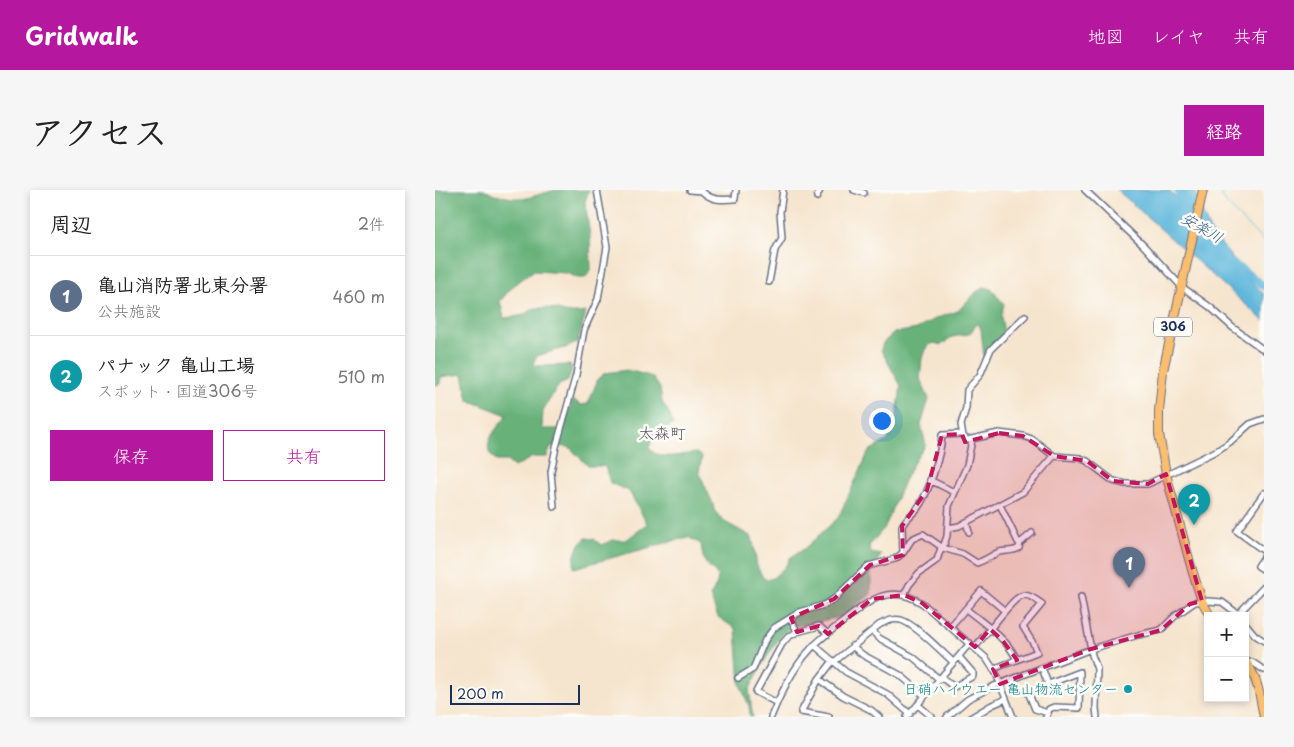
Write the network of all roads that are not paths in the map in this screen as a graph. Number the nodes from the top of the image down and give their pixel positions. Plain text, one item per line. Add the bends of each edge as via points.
1 (597, 190) edge
2 (690, 190) edge
3 (736, 190) edge
4 (783, 190) edge
5 (820, 190) edge
6 (854, 190) edge
7 (1085, 190) edge
8 (1203, 190) edge
9 (702, 191) edge
10 (864, 193) dead end
11 (817, 197) dead end
12 (769, 282) dead end
13 (1183, 284) junction
14 (1025, 316) dead end
15 (1264, 350) edge
16 (1264, 419) edge
17 (962, 434) junction
18 (972, 440) junction
19 (1054, 456) junction
20 (1166, 474) junction
21 (930, 480) junction
22 (954, 492) junction
23 (1264, 492) edge
24 (1000, 505) junction
25 (554, 506) dead end
26 (965, 522) junction
27 (948, 528) junction
28 (969, 532) dead end
29 (1032, 533) dead end
30 (1021, 543) junction
31 (942, 548) junction
32 (1264, 551) edge
33 (903, 553) junction
34 (1264, 557) edge
35 (1264, 570) edge
36 (1264, 586) edge
37 (904, 595) junction
38 (1081, 597) dead end
39 (1202, 601) junction
40 (966, 609) junction
41 (1005, 611) junction
42 (1207, 612) edge
43 (1235, 612) edge
44 (1242, 612) edge
45 (791, 618) junction
46 (950, 627) junction
47 (1249, 628) edge
48 (990, 629) junction
49 (872, 631) junction
50 (797, 632) junction
51 (828, 634) junction
52 (1264, 641) edge
53 (814, 645) junction
54 (972, 645) junction
55 (852, 646) junction
56 (1091, 649) junction
57 (959, 657) junction
58 (1017, 660) junction
59 (833, 662) junction
60 (953, 662) junction
61 (1249, 662) edge
62 (1042, 668) junction
63 (1249, 668) edge
64 (993, 669) junction
65 (1264, 670) edge
66 (738, 678) dead end
67 (940, 678) junction
68 (819, 679) junction
69 (1000, 684) junction
70 (1048, 684) junction
71 (925, 696) junction
72 (1006, 699) junction
73 (777, 703) junction
74 (918, 705) junction
75 (982, 710) junction
76 (908, 715) edge
77 (1047, 715) edge
78 (771, 717) edge
79 (829, 717) edge
80 (879, 717) edge
81 (933, 717) edge
82 (947, 717) edge
83 (971, 717) edge
84 (985, 717) edge
85 (1013, 717) edge
86 (1097, 717) edge
87 (1263, 717) edge

1 - 25 street via 607,247 598,299 584,330 576,375 554,455 551,472
2 - 9 street
3 - 9 street via 735,199 725,200 712,199
4 - 12 street via 780,212 782,238 775,250
5 - 11 street
6 - 10 street
7 - 13 street
8 - 13 highway, 306
13 - 15 street
13 - 20 highway, 306 via 1161,388 1159,434
14 - 17 street via 991,349 980,375 967,390
16 - 20 street via 1250,424 1218,450
17 - 18 street via 967,440
17 - 21 street via 942,435 941,452
18 - 19 street via 999,433 1023,436
18 - 22 street via 967,465
19 - 20 street via 1080,458 1113,480 1126,484 1148,484
19 - 24 street via 1023,492
20 - 39 highway, 306
21 - 22 street
21 - 33 street via 918,508 902,526
22 - 27 street via 949,506
23 - 32 street via 1237,531
24 - 26 street
24 - 30 street
26 - 27 street
26 - 28 street
27 - 31 street
29 - 30 street
30 - 31 street via 1015,551 1001,552 977,563 963,554
31 - 33 street via 923,534 912,539
31 - 37 street via 937,560 919,573
33 - 45 street via 895,559 868,566 834,599
34 - 35 street via 1257,566
36 - 44 street
37 - 46 street via 922,602
37 - 51 street via 887,594 872,599
38 - 56 street
39 - 42 highway, 306
39 - 43 street via 1225,604
39 - 56 street via 1190,604 1161,630
40 - 41 street via 981,591
40 - 46 street
40 - 48 street
41 - 48 street
41 - 58 street via 1023,595 1032,596 1042,604 1023,627 1037,652
45 - 50 street
45 - 66 street via 774,628 765,640 753,669
46 - 54 street
47 - 52 street
48 - 54 street
48 - 58 street
49 - 55 street
49 - 60 street via 887,621 902,620
49 - 67 street
50 - 51 street via 819,626
50 - 73 street via 782,644 756,692
51 - 53 street
53 - 59 street
53 - 73 street
54 - 57 street
54 - 64 street
55 - 59 street
55 - 71 street via 900,675
56 - 62 street
56 - 86 street via 1097,670
57 - 60 street
57 - 67 street via 973,676 954,687
58 - 64 street
59 - 68 street
59 - 76 street via 887,694
60 - 67 street
61 - 65 street
62 - 69 street
62 - 70 street
63 - 87 highway via 1258,684
64 - 69 street
67 - 71 street
68 - 79 street via 801,712
68 - 80 street
69 - 72 street
69 - 82 street via 975,695
70 - 77 street via 1028,692 1035,709
70 - 77 street via 1080,672 1079,708 1054,707
71 - 74 street
72 - 75 street
72 - 85 street
73 - 78 street
74 - 76 street
74 - 81 street
75 - 83 street
75 - 84 street

